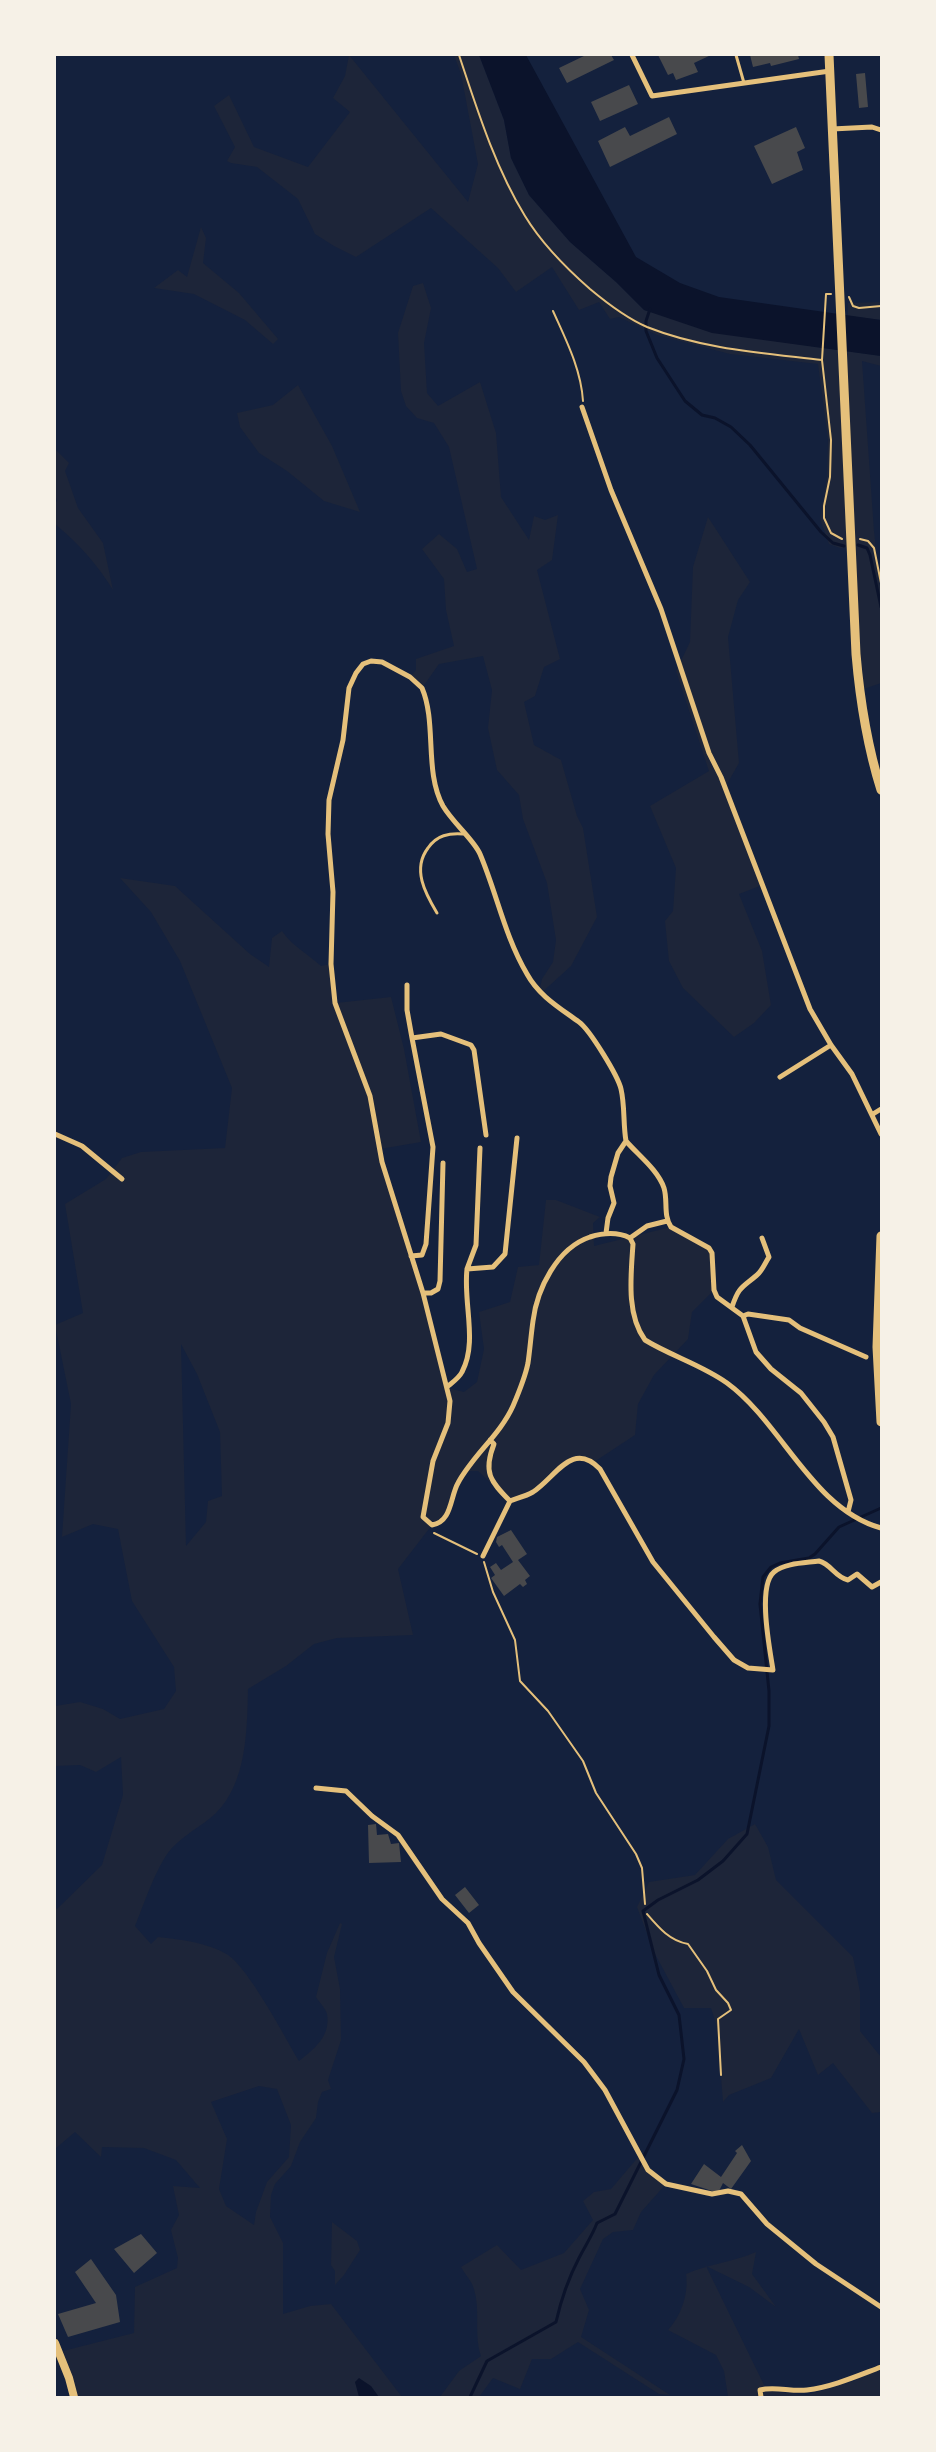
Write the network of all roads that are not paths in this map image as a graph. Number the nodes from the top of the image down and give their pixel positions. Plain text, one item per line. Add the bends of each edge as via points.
1 (632, 55) edge
2 (736, 55) edge
3 (828, 55) edge
4 (833, 55) edge
5 (830, 71) junction
6 (744, 83) junction
7 (832, 129) junction
8 (881, 130) edge
9 (582, 407) road end
10 (881, 790) edge
11 (463, 834) junction
12 (437, 913) dead end
13 (407, 985) dead end
14 (412, 1038) junction
15 (831, 1045) junction
16 (780, 1077) dead end
17 (881, 1109) edge
18 (873, 1114) junction
19 (55, 1134) edge
20 (881, 1134) edge
21 (486, 1135) dead end
22 (517, 1138) dead end
23 (626, 1141) junction
24 (480, 1148) dead end
25 (443, 1163) dead end
26 (122, 1179) dead end
27 (667, 1222) junction
28 (606, 1233) junction
29 (881, 1236) edge
30 (630, 1238) junction
31 (762, 1238) dead end
32 (411, 1256) junction
33 (467, 1269) junction
34 (423, 1293) junction
35 (732, 1307) junction
36 (743, 1316) junction
37 (866, 1357) dead end
38 (448, 1386) junction
39 (881, 1422) edge
40 (490, 1440) junction
41 (510, 1501) junction
42 (848, 1512) junction
43 (881, 1528) edge
44 (483, 1556) road end
45 (881, 1582) edge
46 (316, 1788) dead end
47 (881, 2307) edge
48 (55, 2343) edge
49 (881, 2367) edge
50 (74, 2397) edge
51 (761, 2397) edge

1 - 6 street via 652,96
2 - 6 lane
3 - 5 main road
4 - 5 main road
5 - 6 street
5 - 7 main road
7 - 8 street via 872,127
7 - 10 main road via 857,666 862,715
9 - 15 street via 611,490 661,609 709,753 810,1009
11 - 12 lane via 443,835 432,842 421,857 420,875
11 - 23 street via 479,852 526,974 540,992 592,1035 618,1077
11 - 32 street via 442,805 436,786 422,688 410,677 382,662 363,664 349,688 343,740 329,800 332,982 335,1003 370,1096 382,1162
13 - 14 street
14 - 21 street via 441,1034 471,1044
14 - 32 street via 434,1147 426,1244 422,1255
15 - 16 street
15 - 18 street via 852,1074
17 - 18 street
18 - 20 street
19 - 26 street via 82,1146
22 - 33 street via 505,1254 493,1267
23 - 27 street via 663,1184
23 - 28 street via 618,1153 611,1176 614,1203
24 - 33 street via 476,1245
25 - 34 street via 440,1281 438,1290
27 - 30 street via 647,1226
27 - 35 street via 709,1248 713,1258 714,1290
28 - 30 street
28 - 40 street via 579,1241 567,1250 548,1276 538,1298 522,1384 512,1409
29 - 39 main road via 877,1347
30 - 42 street via 633,1244 631,1287 634,1319 645,1340 727,1382 754,1407 814,1481
31 - 35 street via 769,1257 758,1274 736,1293
32 - 34 street
33 - 38 street via 468,1357 461,1374
34 - 38 street
35 - 36 street
36 - 37 street via 789,1320
36 - 42 street via 756,1352 801,1393 833,1438 851,1500
38 - 40 street via 448,1422 434,1461 423,1510 423,1516 432,1525 445,1520 453,1491 464,1471
40 - 41 street via 494,1444 488,1460 488,1473
41 - 44 street
41 - 45 street via 532,1493 572,1458 583,1457 594,1462 653,1562 734,1660 748,1668 773,1670 766,1591 772,1573 781,1568 818,1561 824,1562 841,1578 848,1580 857,1574 872,1587
42 - 43 street
46 - 47 street via 346,1791 398,1835 442,1899 468,1923 513,1992 584,2062 605,2090 645,2165 666,2184 712,2194 728,2191 741,2194 767,2224 816,2264
48 - 50 street
49 - 51 street via 830,2386 787,2391 767,2388 760,2390

